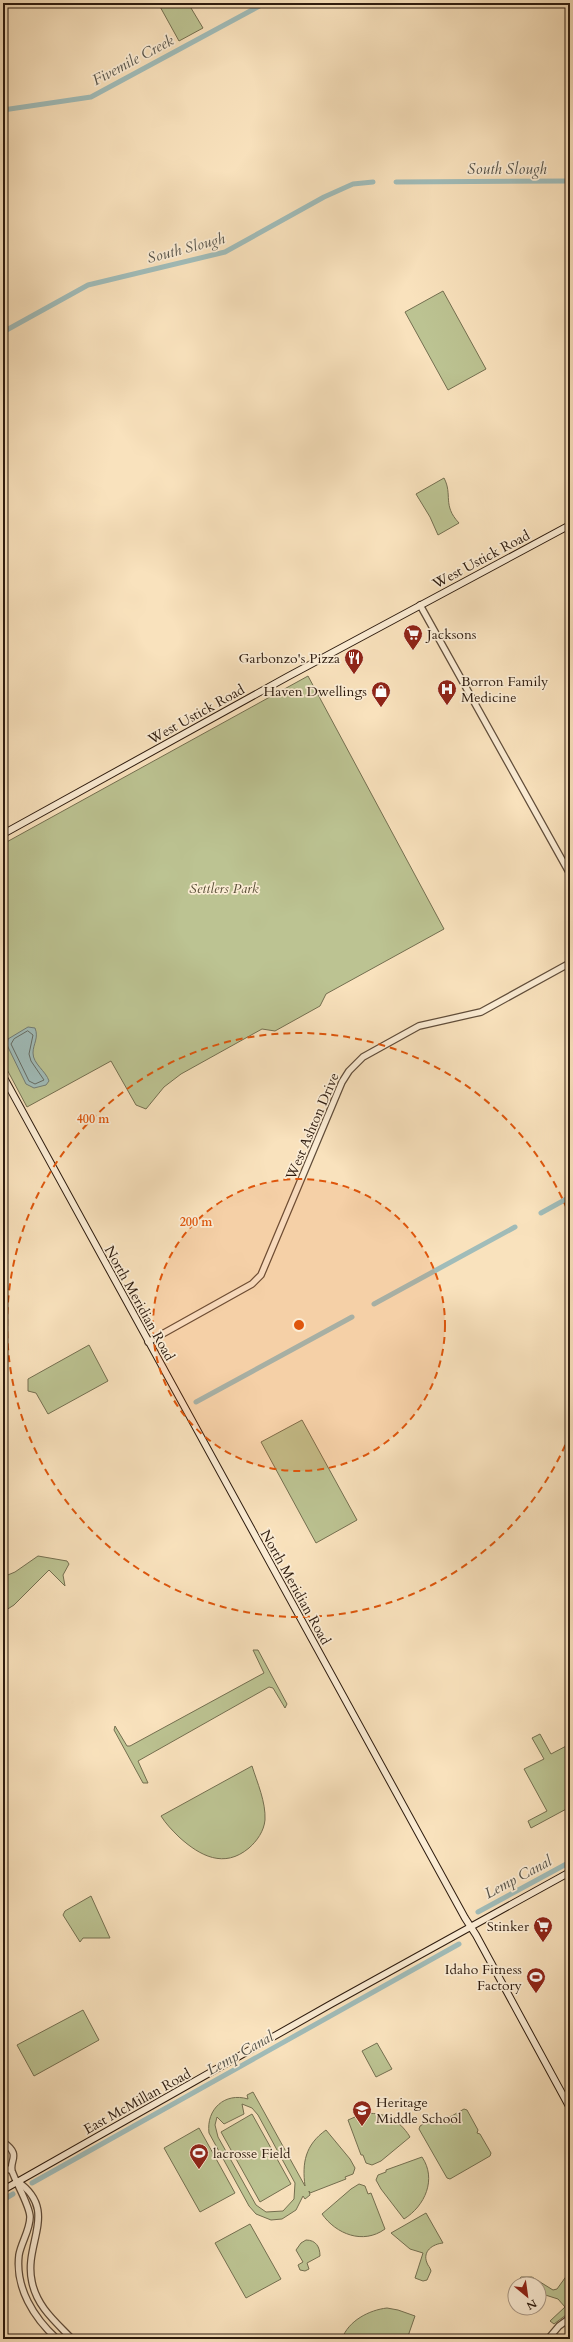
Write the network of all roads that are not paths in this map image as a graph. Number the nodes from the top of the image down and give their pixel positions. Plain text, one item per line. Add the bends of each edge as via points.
1 (570, 525) edge
2 (420, 605) junction
3 (3, 834) edge
4 (570, 874) edge
5 (570, 963) edge
6 (3, 1076) edge
7 (148, 1342) junction
8 (570, 1872) edge
9 (471, 1927) junction
10 (570, 2108) edge
11 (3, 2142) edge
12 (3, 2168) edge
13 (12, 2170) junction
14 (17, 2181) junction
15 (3, 2190) edge
16 (570, 2318) edge
17 (57, 2339) edge
18 (72, 2339) edge
19 (548, 2339) edge

1 - 2 main road, West Ustick Road
2 - 3 main road, West Ustick Road
2 - 4 street
5 - 7 street, West Ashton Drive via 482,1012 419,1026 356,1063 342,1082 262,1275 252,1284
6 - 7 main road, North Meridian Road
7 - 9 main road, North Meridian Road
8 - 9 main road, East McMillan Road
9 - 10 main road, North Meridian Road
9 - 14 main road, East McMillan Road
11 - 13 street via 14,2154
12 - 13 street
13 - 14 street
14 - 15 main road, East McMillan Road
14 - 17 street via 30,2217 19,2256 20,2283 36,2315
14 - 18 street via 30,2191 39,2210 39,2227 30,2262 34,2291 44,2310
16 - 19 street

